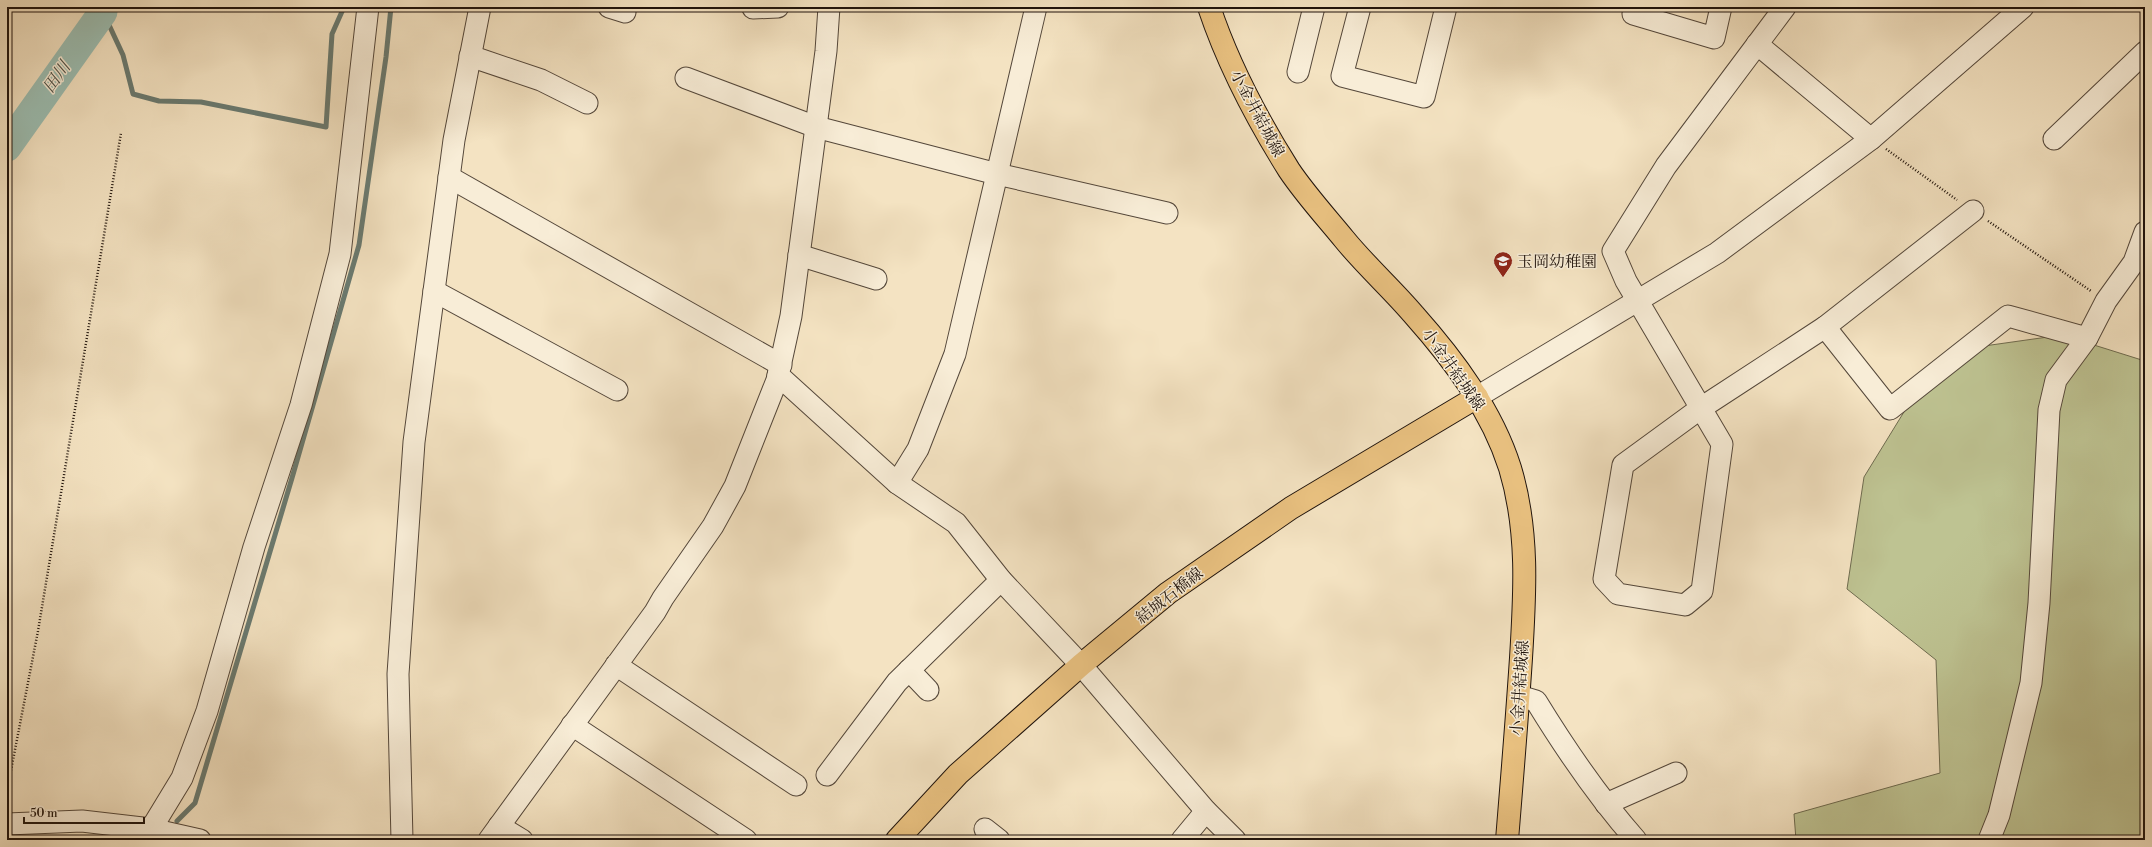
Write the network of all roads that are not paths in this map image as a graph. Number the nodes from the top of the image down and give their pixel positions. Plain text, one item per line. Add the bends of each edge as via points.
1 (368, 7) edge
2 (480, 7) edge
3 (778, 7) edge
4 (829, 7) edge
5 (1036, 7) edge
6 (1209, 7) edge
7 (1314, 7) edge
8 (1360, 7) edge
9 (1446, 7) edge
10 (1634, 7) edge
11 (1721, 7) edge
12 (1785, 7) edge
13 (2023, 7) edge
14 (753, 8) edge
15 (1757, 44) junction
16 (2145, 52) edge
17 (470, 56) junction
18 (1298, 72) dead end
19 (686, 78) dead end
20 (587, 103) dead end
21 (816, 126) junction
22 (1872, 139) junction
23 (2054, 139) dead end
24 (997, 174) junction
25 (449, 178) junction
26 (1973, 211) dead end
27 (1167, 213) dead end
28 (2145, 232) edge
29 (798, 255) junction
30 (2140, 266) edge
31 (876, 279) dead end
32 (434, 291) junction
33 (1637, 300) junction
34 (1825, 328) junction
35 (2087, 338) junction
36 (780, 370) junction
37 (617, 390) dead end
38 (1477, 397) junction
39 (1701, 408) junction
40 (897, 483) junction
41 (1001, 580) junction
42 (616, 665) junction
43 (1081, 665) junction
44 (909, 670) junction
45 (928, 690) dead end
46 (1519, 696) junction
47 (572, 725) junction
48 (1676, 773) dead end
49 (827, 775) dead end
50 (796, 785) dead end
51 (1606, 804) junction
52 (1206, 811) junction
53 (7, 824) edge
54 (151, 829) junction
55 (494, 833) edge
56 (200, 840) edge
57 (402, 840) edge
58 (522, 840) edge
59 (746, 840) edge
60 (898, 840) edge
61 (1182, 840) edge
62 (1235, 840) edge
63 (1507, 840) edge
64 (1636, 840) edge
65 (1989, 840) edge

1 - 54 street via 340,254 301,405 254,547 207,711 182,778
2 - 17 street
3 - 14 street
4 - 21 street
5 - 24 street
6 - 38 main road, 小金井結城線 via 1242,89 1290,171 1345,241 1415,316
7 - 18 street
8 - 9 street via 1342,76 1424,97
10 - 11 street via 1633,14 1714,38
12 - 15 street
13 - 22 street
15 - 22 street
15 - 33 street via 1666,166 1613,251
16 - 23 street
17 - 20 street via 541,80
17 - 25 street
19 - 21 street
21 - 24 street
21 - 29 street
22 - 33 street via 1717,253
24 - 27 street
24 - 40 street via 955,354 918,449
25 - 32 street
25 - 36 street
26 - 34 street
28 - 30 street
29 - 31 street
29 - 36 street via 791,316
30 - 35 street via 2106,302
32 - 37 street
32 - 57 street via 414,442 398,674
33 - 38 street
33 - 39 street
34 - 35 street via 1890,409 2008,316
34 - 39 street
35 - 65 street via 2056,380 2049,410 2039,603 2031,683 1999,815
36 - 40 street
36 - 42 street via 735,486 713,526
38 - 43 main road, 結城石橋線 via 1291,508 1228,550 1168,593
38 - 46 main road, 小金井結城線 via 1498,437 1509,468 1522,529 1526,581
39 - 39 street via 1722,444 1702,591 1685,605 1618,594 1604,579 1624,465
40 - 41 street via 956,523
41 - 43 street
41 - 44 street
42 - 47 street
42 - 50 street
43 - 52 street
43 - 60 main road, 結城石橋線 via 958,774
44 - 45 street
44 - 49 street via 897,682
46 - 51 street via 1536,701 1567,752
46 - 63 main road, 小金井結城線
47 - 55 street
47 - 59 street
48 - 51 street
51 - 64 street
52 - 61 street
52 - 62 street
53 - 54 street via 82,821
54 - 56 street
55 - 58 street

